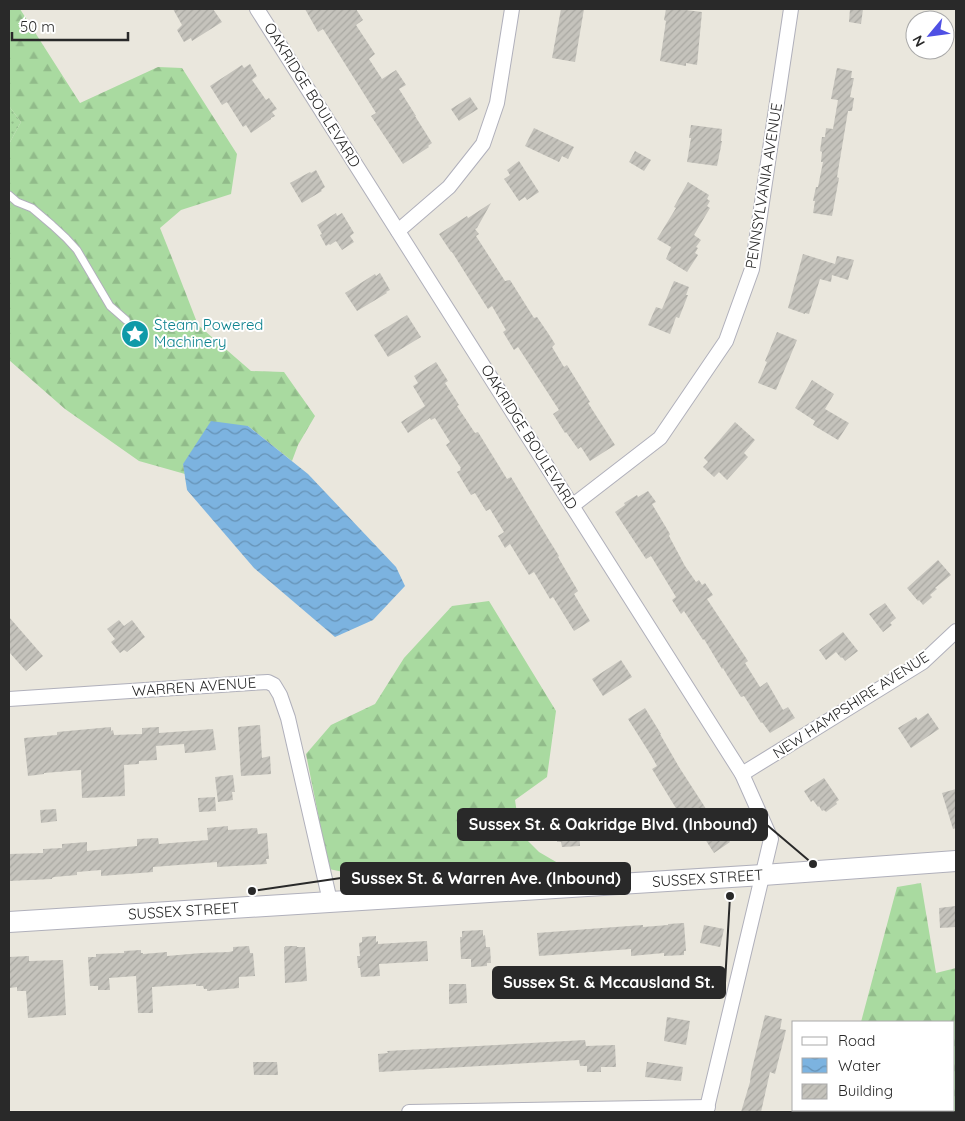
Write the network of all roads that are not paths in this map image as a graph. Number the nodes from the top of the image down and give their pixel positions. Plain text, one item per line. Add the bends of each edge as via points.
1 (257, 9) edge
2 (512, 9) edge
3 (791, 9) edge
4 (9, 195) edge
5 (398, 231) junction
6 (126, 320) dead end
7 (572, 506) junction
8 (956, 631) edge
9 (9, 699) edge
10 (742, 774) junction
11 (956, 861) edge
12 (763, 875) junction
13 (330, 902) junction
14 (9, 922) edge
15 (707, 1110) edge
16 (409, 1112) edge

1 - 5 street, OAKRIDGE BOULEVARD
2 - 5 street via 497,103 483,144 449,187
3 - 7 street, PENNSYLVANIA AVENUE via 752,269 726,341 660,438
4 - 6 lane via 16,202 32,208 66,238 77,250 110,306
5 - 7 street, OAKRIDGE BOULEVARD
7 - 10 street, OAKRIDGE BOULEVARD
8 - 10 street, NEW HAMPSHIRE AVENUE via 923,662
9 - 13 street, WARREN AVENUE via 268,682 274,685 288,718
10 - 12 street, OAKRIDGE BOULEVARD via 771,840
11 - 12 street, SUSSEX STREET
12 - 13 street, SUSSEX STREET
12 - 15 street, OAKRIDGE BOULEVARD
13 - 14 street, SUSSEX STREET
15 - 16 street

